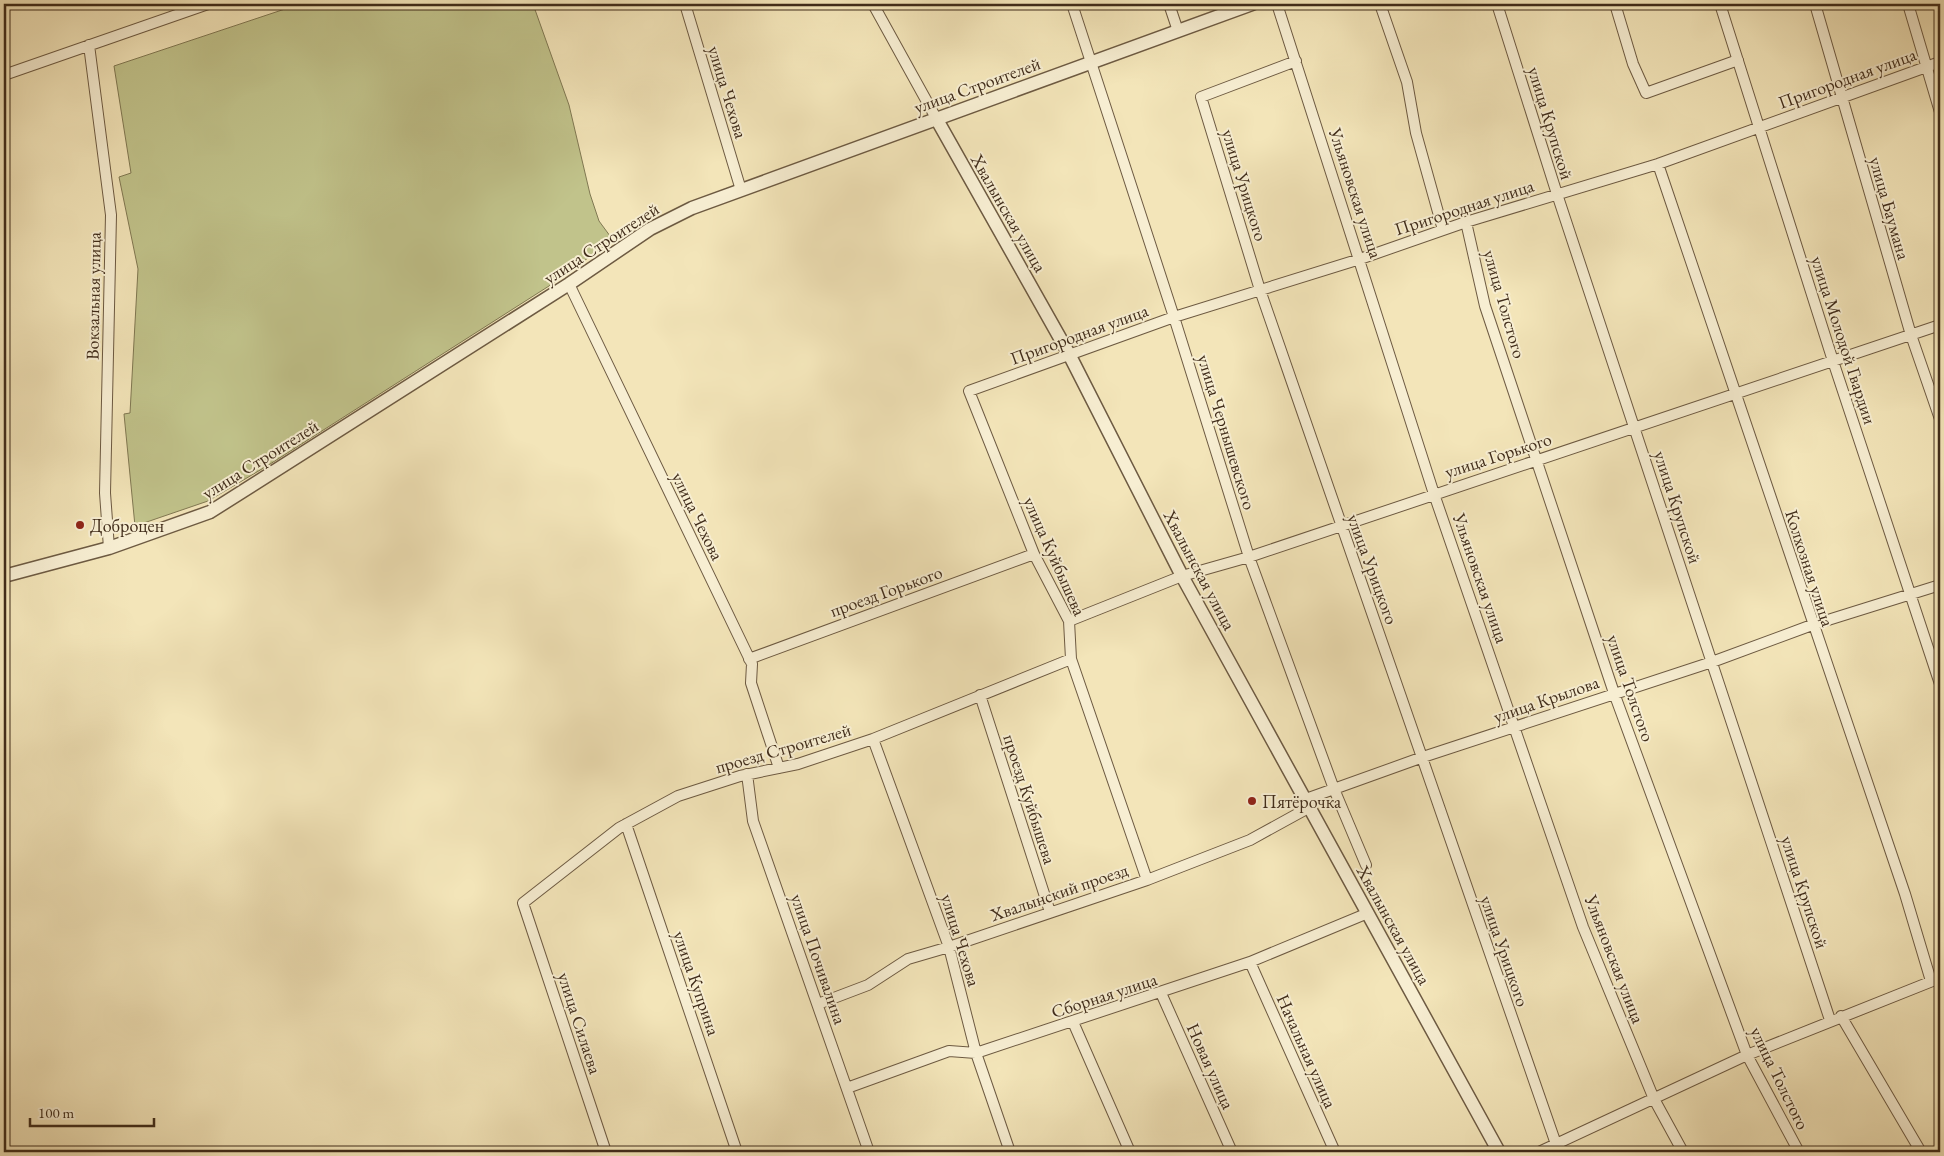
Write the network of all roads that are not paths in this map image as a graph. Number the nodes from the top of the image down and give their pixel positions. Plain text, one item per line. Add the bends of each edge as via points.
1 (208, 4) edge
2 (684, 4) edge
3 (873, 4) edge
4 (1072, 4) edge
5 (1169, 4) edge
6 (1252, 4) edge
7 (1277, 4) edge
8 (1380, 4) edge
9 (1497, 4) edge
10 (1615, 4) edge
11 (1720, 4) edge
12 (1815, 4) edge
13 (1908, 4) edge
14 (1178, 31) junction
15 (89, 45) junction
16 (1738, 60) junction
17 (1091, 61) junction
18 (1296, 61) junction
19 (1940, 62) edge
20 (1926, 67) junction
21 (4, 75) edge
22 (1841, 98) junction
23 (1940, 112) edge
24 (936, 118) junction
25 (1759, 127) junction
26 (1658, 164) junction
27 (741, 190) junction
28 (1556, 194) junction
29 (1466, 222) junction
30 (1443, 230) junction
31 (1360, 259) junction
32 (569, 284) junction
33 (1260, 290) junction
34 (1174, 317) junction
35 (1940, 326) edge
36 (1911, 335) junction
37 (1070, 354) junction
38 (1833, 361) junction
39 (969, 391) joint
40 (1736, 394) junction
41 (1940, 419) edge
42 (1634, 428) junction
43 (1537, 460) junction
44 (1434, 494) junction
45 (1341, 526) junction
46 (110, 548) junction
47 (1034, 554) junction
48 (1249, 557) junction
49 (4, 576) edge
50 (1182, 576) junction
51 (1940, 585) edge
52 (1910, 594) junction
53 (1069, 621) junction
54 (1812, 625) junction
55 (749, 659) junction
56 (1072, 660) junction
57 (1712, 662) junction
58 (1940, 684) edge
59 (1614, 693) junction
60 (980, 695) junction
61 (1516, 726) junction
62 (873, 739) junction
63 (1423, 756) junction
64 (779, 768) junction
65 (747, 774) junction
66 (1334, 789) junction
67 (1308, 803) junction
68 (626, 824) junction
69 (1366, 865) dead end
70 (1147, 880) junction
71 (523, 904) joint
72 (1050, 912) junction
73 (1368, 913) junction
74 (949, 947) junction
75 (1250, 962) junction
76 (1936, 979) edge
77 (1161, 993) junction
78 (818, 1004) junction
79 (1840, 1016) junction
80 (1830, 1020) junction
81 (1073, 1022) junction
82 (976, 1053) junction
83 (1747, 1054) junction
84 (847, 1088) junction
85 (1654, 1099) junction
86 (1556, 1144) junction
87 (606, 1152) edge
88 (737, 1152) edge
89 (869, 1152) edge
90 (1010, 1152) edge
91 (1130, 1152) edge
92 (1232, 1152) edge
93 (1335, 1152) edge
94 (1498, 1152) edge
95 (1539, 1152) edge
96 (1683, 1152) edge
97 (1798, 1152) edge
98 (1921, 1152) edge

1 - 15 street
2 - 27 street, улица Чехова
3 - 24 street, Хвалынская улица
4 - 17 street, улица Чернышевского
5 - 14 street
6 - 14 street, улица Строителей
7 - 18 street, Ульяновская улица
8 - 30 street via 1407,82 1416,133
9 - 28 street, улица Крупской
10 - 16 street via 1633,64 1646,93
11 - 16 street, улица Молодой Гвардии
12 - 22 street, улица Баумана
13 - 20 street
14 - 17 street, улица Строителей
15 - 21 street
15 - 46 street, Вокзальная улица via 111,216 105,493
16 - 25 street, улица Молодой Гвардии
17 - 24 street, улица Строителей
17 - 34 street, улица Чернышевского
18 - 31 street, Ульяновская улица
18 - 33 street, улица Урицкого via 1202,97
19 - 20 street, Пригородная улица
20 - 22 street, Пригородная улица
20 - 23 street
22 - 25 street, Пригородная улица
22 - 36 street, улица Баумана
24 - 27 street, улица Строителей
24 - 37 street, Хвалынская улица
25 - 26 street, Пригородная улица
25 - 38 street, улица Молодой Гвардии
26 - 28 street, Пригородная улица
26 - 40 street, Колхозная улица
27 - 32 street, улица Строителей via 692,208 650,229
28 - 29 street, Пригородная улица
28 - 42 street, улица Крупской
29 - 30 street, Пригородная улица
29 - 43 street, улица Толстого via 1485,306
30 - 31 street, Пригородная улица
31 - 33 street, Пригородная улица
31 - 44 street, Ульяновская улица
32 - 46 street, улица Строителей via 210,512
32 - 55 street, улица Чехова
33 - 34 street, Пригородная улица
33 - 45 street, улица Урицкого
34 - 37 street, Пригородная улица
34 - 48 street, улица Чернышевского
35 - 36 street, улица Горького
36 - 38 street, улица Горького
36 - 41 street, улица Баумана
37 - 39 street, Пригородная улица
37 - 50 street, Хвалынская улица
38 - 40 street, улица Горького
38 - 52 street, улица Молодой Гвардии
39 - 47 street, улица Куйбышева
40 - 42 street, улица Горького
40 - 54 street, Колхозная улица
42 - 43 street, улица Горького
42 - 57 street, улица Крупской
43 - 44 street, улица Горького
43 - 59 street, улица Толстого
44 - 45 street, улица Горького
44 - 61 street, Ульяновская улица
45 - 48 street, улица Горького
45 - 63 street, улица Урицкого
46 - 49 street, улица Строителей
47 - 53 street, улица Куйбышева
47 - 55 street, проезд Горького
48 - 50 street, улица Горького
48 - 66 street, улица Чернышевского
50 - 53 street, улица Горького
50 - 67 street, Хвалынская улица
51 - 52 street, улица Крылова
52 - 54 street, улица Крылова
52 - 58 street, улица Молодой Гвардии
53 - 56 street, улица Куйбышева
54 - 57 street, улица Крылова
54 - 76 street, Колхозная улица
55 - 64 street, улица Чехова via 752,684
56 - 60 street, проезд Строителей
56 - 70 street, улица Куйбышева
57 - 59 street, улица Крылова
57 - 80 street, улица Крупской
59 - 61 street, улица Крылова
59 - 83 street, улица Толстого
60 - 62 street, проезд Строителей
60 - 72 street, проезд Куйбышева
61 - 63 street, улица Крылова
61 - 85 street, Ульяновская улица via 1583,927
62 - 64 street, проезд Строителей
62 - 74 street, улица Чехова
63 - 66 street, улица Крылова
63 - 86 street, улица Урицкого
64 - 65 street, проезд Строителей
65 - 68 street, проезд Строителей via 678,796
65 - 78 street, улица Почивалина via 753,821
66 - 67 street, улица Крылова
66 - 69 street, улица Чернышевского
67 - 70 street, Хвалынский проезд via 1250,840
67 - 73 street, Хвалынская улица
68 - 71 street, проезд Строителей
68 - 88 street, улица Куприна
70 - 72 street, Хвалынский проезд
71 - 87 street, улица Силаева
72 - 74 street, Хвалынский проезд
73 - 75 street, Сборная улица
73 - 94 street, Хвалынская улица
74 - 78 street, Хвалынский проезд via 908,959 868,984
74 - 82 street, улица Чехова
75 - 77 street, Сборная улица
75 - 93 street, Начальная улица
76 - 79 street
77 - 81 street, Сборная улица
77 - 92 street, Новая улица
78 - 84 street, улица Почивалина
79 - 80 street
79 - 98 street
80 - 83 street
81 - 82 street, Сборная улица
81 - 91 street
82 - 84 street, Сборная улица via 949,1051
82 - 90 street, улица Чехова
83 - 85 street
83 - 97 street, улица Толстого
84 - 89 street, улица Почивалина
85 - 86 street
85 - 96 street, Ульяновская улица
86 - 95 street

